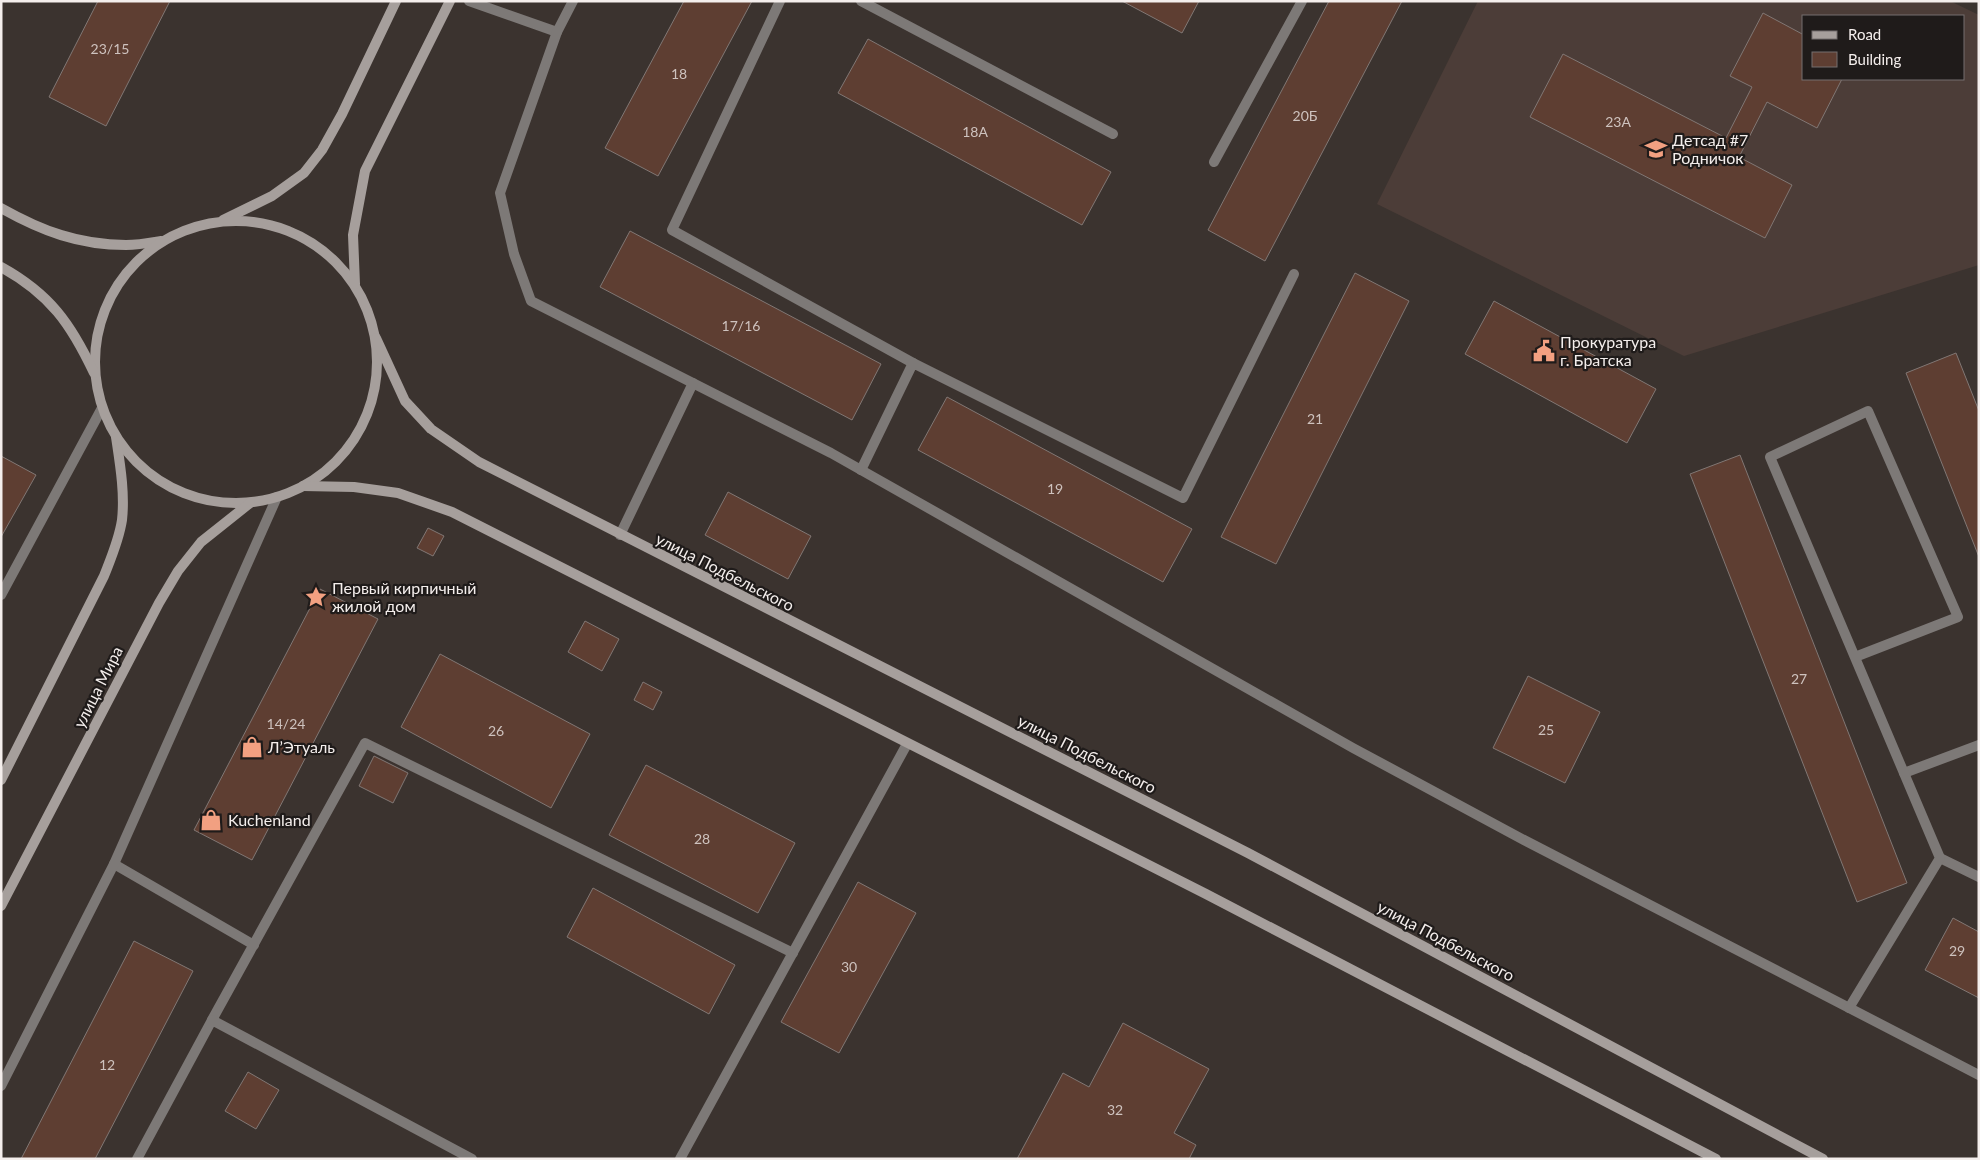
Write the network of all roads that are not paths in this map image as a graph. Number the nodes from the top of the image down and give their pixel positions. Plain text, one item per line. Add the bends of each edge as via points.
1 (396, 1) edge
2 (450, 1) edge
3 (469, 1) edge
4 (573, 1) edge
5 (780, 1) edge
6 (861, 1) edge
7 (1302, 1) edge
8 (557, 32) junction
9 (1113, 134) dead end
10 (1214, 162) dead end
11 (1, 208) edge
12 (220, 222) junction
13 (162, 241) junction
14 (1, 267) edge
15 (1294, 274) dead end
16 (355, 284) junction
17 (376, 338) junction
18 (913, 363) junction
19 (96, 378) junction
20 (693, 383) junction
21 (102, 408) junction
22 (116, 436) junction
23 (861, 470) junction
24 (303, 486) junction
25 (277, 497) junction
26 (250, 502) junction
27 (620, 535) junction
28 (1, 596) edge
29 (1855, 657) dead end
30 (907, 744) junction
31 (1979, 745) edge
32 (1904, 773) junction
33 (1, 780) edge
34 (1940, 858) junction
35 (114, 864) junction
36 (1979, 877) edge
37 (1, 906) edge
38 (254, 945) junction
39 (792, 954) junction
40 (1849, 1008) junction
41 (212, 1020) junction
42 (1979, 1074) edge
43 (1, 1086) edge
44 (137, 1159) edge
45 (472, 1159) edge
46 (680, 1159) edge
47 (1716, 1159) edge
48 (1823, 1159) edge

1 - 12 main road via 342,114 322,150 304,173 272,196
2 - 16 main road via 365,171 353,235
3 - 8 street
4 - 8 street
5 - 18 street via 672,230
6 - 9 street
7 - 10 street
8 - 20 street via 500,193 514,254 531,301
11 - 13 main road via 31,225 61,236 128,245
12 - 13 main road via 190,228
12 - 16 main road via 252,221 282,228 310,241 335,260
13 - 19 main road via 137,261 117,286 103,315 96,346
14 - 19 main road via 32,287 53,306 78,340
15 - 18 street via 1183,498
16 - 17 main road via 368,310
17 - 24 main road via 378,367 374,397 363,425 347,450 326,471
17 - 27 main road, улица Подбельского via 406,401 431,429 479,462
18 - 23 street
19 - 21 main road
20 - 23 street
20 - 27 street
21 - 22 main road
21 - 28 street
22 - 26 main road via 136,462 161,482 198,497 222,502
22 - 33 main road via 122,482 122,520 115,548
23 - 40 street via 1353,748
24 - 25 main road
24 - 30 main road via 354,487 398,493 452,512
25 - 26 main road
25 - 35 street
26 - 37 main road, улица Мира via 201,542 178,571
27 - 48 main road, улица Подбельского via 1248,853
29 - 32 street via 1958,617 1868,411 1770,457
30 - 39 street
30 - 47 main road via 1206,894
31 - 32 street
32 - 34 street
34 - 36 street
34 - 40 street
35 - 38 street
35 - 43 street
38 - 39 street via 365,744
38 - 41 street
39 - 46 street
40 - 42 street
41 - 44 street
41 - 45 street

